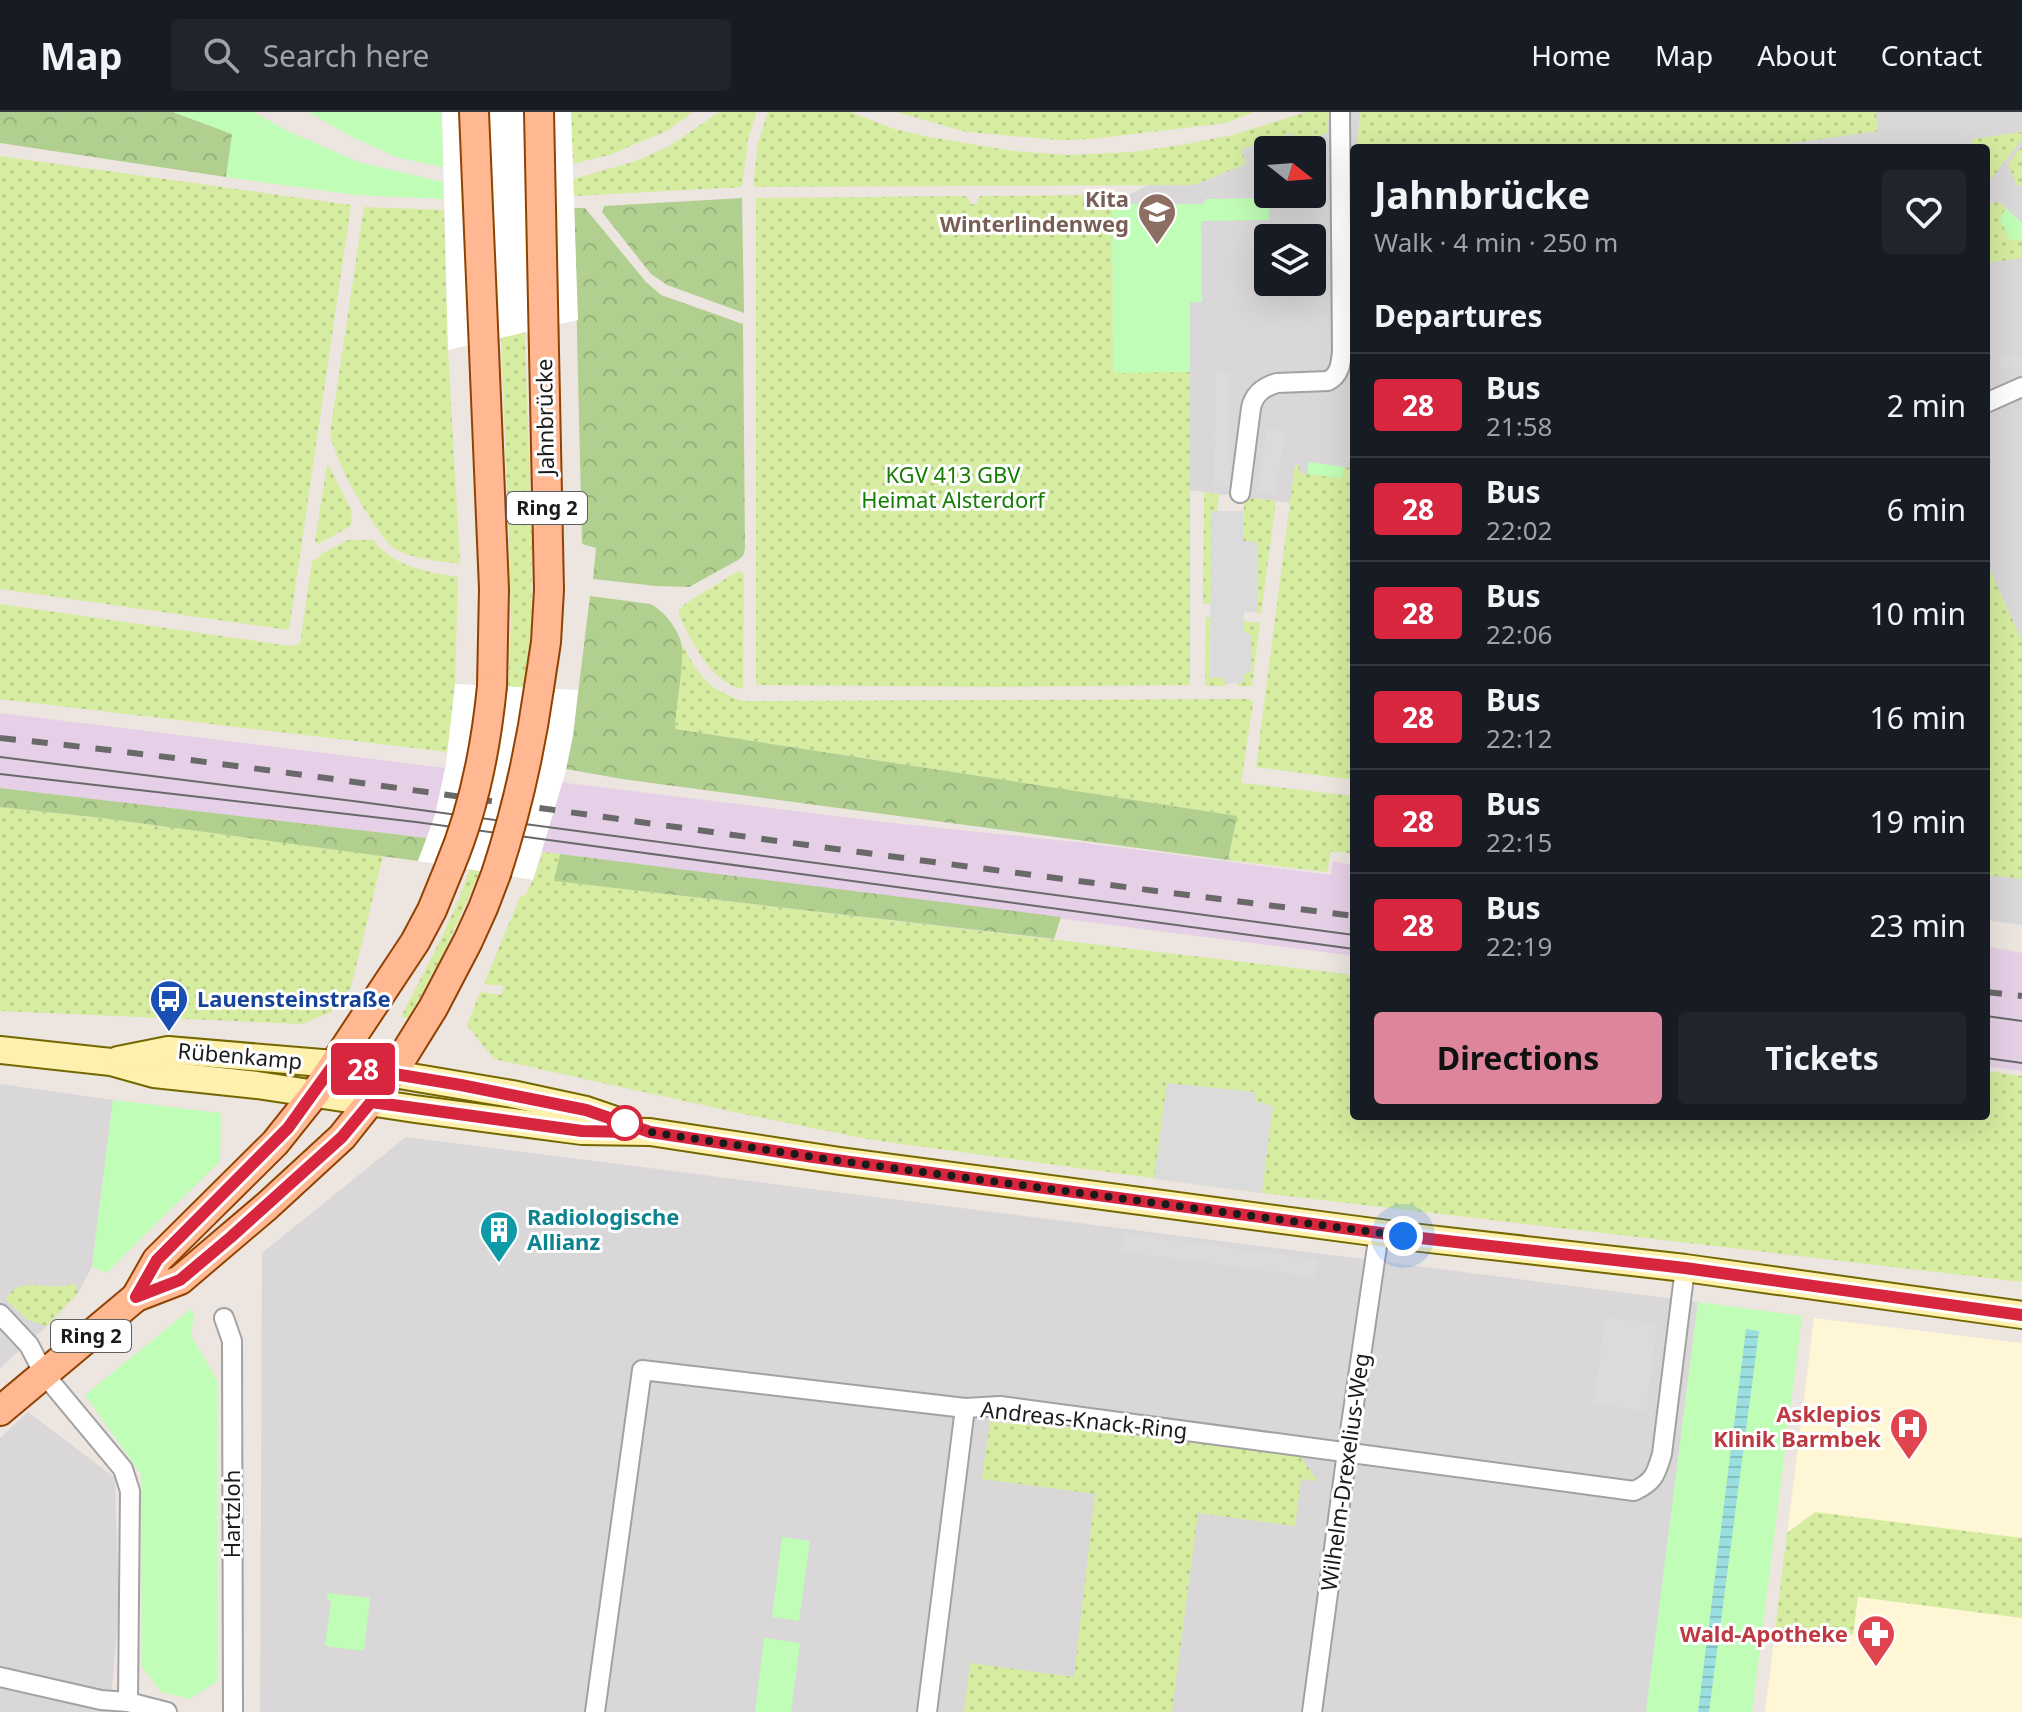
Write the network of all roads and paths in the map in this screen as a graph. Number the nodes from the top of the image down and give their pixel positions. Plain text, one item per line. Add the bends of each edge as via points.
1 (474, 112) edge
2 (539, 112) edge
3 (1340, 112) edge
4 (1348, 352) edge
5 (2022, 387) edge
6 (1990, 401) edge
7 (1240, 493) dead end
8 (0, 1050) edge
9 (111, 1062) junction
10 (334, 1064) junction
11 (392, 1074) junction
12 (315, 1093) junction
13 (371, 1102) junction
14 (650, 1132) junction
15 (1379, 1233) junction
16 (1685, 1268) junction
17 (136, 1297) junction
18 (0, 1314) edge
19 (2022, 1315) edge
20 (224, 1318) dead end
21 (44, 1374) junction
22 (965, 1408) junction
23 (0, 1411) edge
24 (1347, 1452) junction
25 (0, 1677) edge
26 (128, 1702) junction
27 (101, 1706) edge
28 (167, 1712) edge
29 (233, 1712) edge
30 (595, 1712) edge
31 (927, 1712) edge
32 (1312, 1712) edge

1 - 10 main road, Ring 2, bridge via 494,589 489,716 462,837 432,910
2 - 11 main road, Jahnbrücke / Ring 2, bridge via 549,590 539,688 520,795 496,874 456,966
3 - 4 street
4 - 7 street via 1334,378 1277,383 1257,393
5 - 6 street
8 - 9 street, Rübenkamp
9 - 10 street, Rübenkamp via 168,1050
9 - 12 street, Rübenkamp via 154,1074
10 - 11 street, Rübenkamp
10 - 12 main road, Ring 2
11 - 13 main road, Ring 2
11 - 14 street, Rübenkamp via 586,1110
12 - 13 street, Rübenkamp
12 - 17 main road, Ring 2 via 282,1136 157,1260
13 - 14 street, Rübenkamp via 582,1131
13 - 17 main road, Ring 2 via 342,1137 180,1280
14 - 15 street, Rübenkamp
15 - 16 street, Rübenkamp
15 - 24 street, Wilhelm-Drexelius-Weg
16 - 19 street, Rübenkamp
16 - 24 street, Andreas-Knack-Ring via 1662,1454 1648,1485 1634,1491
17 - 21 main road, Ring 2
18 - 21 street via 29,1345
20 - 29 street, Hartzloh via 232,1341
21 - 23 main road, Ring 2
21 - 26 street via 123,1469 130,1491
22 - 24 street, Andreas-Knack-Ring via 1000,1406
22 - 30 street, Andreas-Knack-Ring via 642,1370
22 - 31 street
24 - 32 street, Wilhelm-Drexelius-Weg
25 - 27 street
26 - 27 street
26 - 28 street

